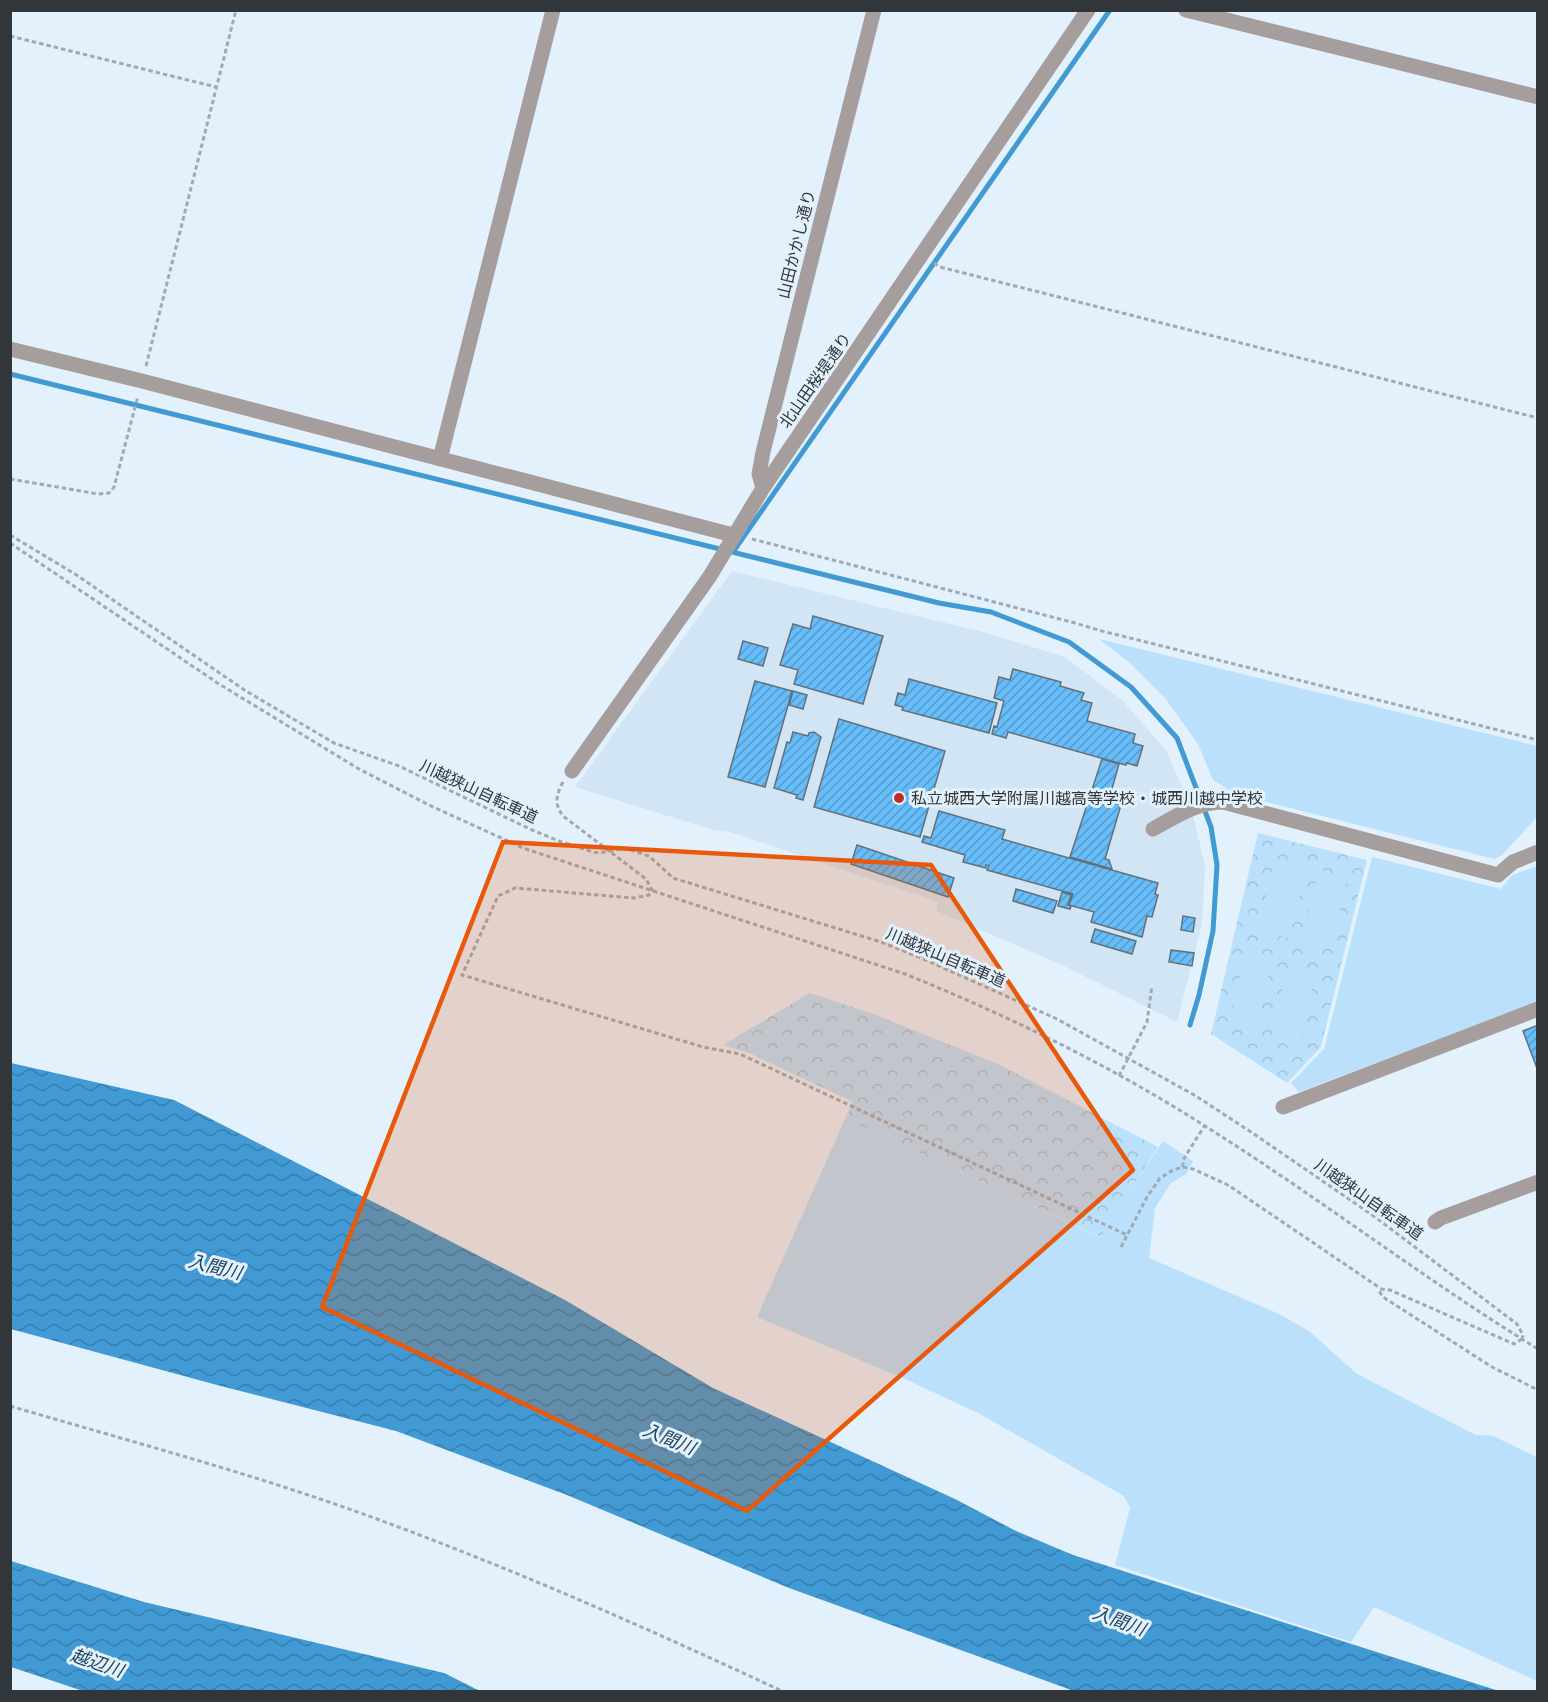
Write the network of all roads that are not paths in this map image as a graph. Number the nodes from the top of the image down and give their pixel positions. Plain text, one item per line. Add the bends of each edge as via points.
1 (553, 10) edge
2 (874, 10) edge
3 (1088, 10) edge
4 (1186, 10) edge
5 (1538, 98) edge
6 (10, 349) edge
7 (440, 459) junction
8 (763, 488) junction
9 (733, 535) junction
10 (572, 771) road end
11 (1153, 829) dead end
12 (1538, 852) edge
13 (1538, 1009) edge
14 (1283, 1107) dead end
15 (1538, 1182) edge
16 (1435, 1222) dead end

1 - 7 street
2 - 8 street, 山田かかし通り via 763,452 759,474
3 - 8 street, 北山田桜堤通り
4 - 5 street
6 - 7 street via 140,387
7 - 9 street
8 - 9 street, 北山田桜堤通り
9 - 10 street, 北山田桜堤通り via 711,576
11 - 12 street via 1182,812 1220,802 1498,875 1513,862
13 - 14 street
15 - 16 street

